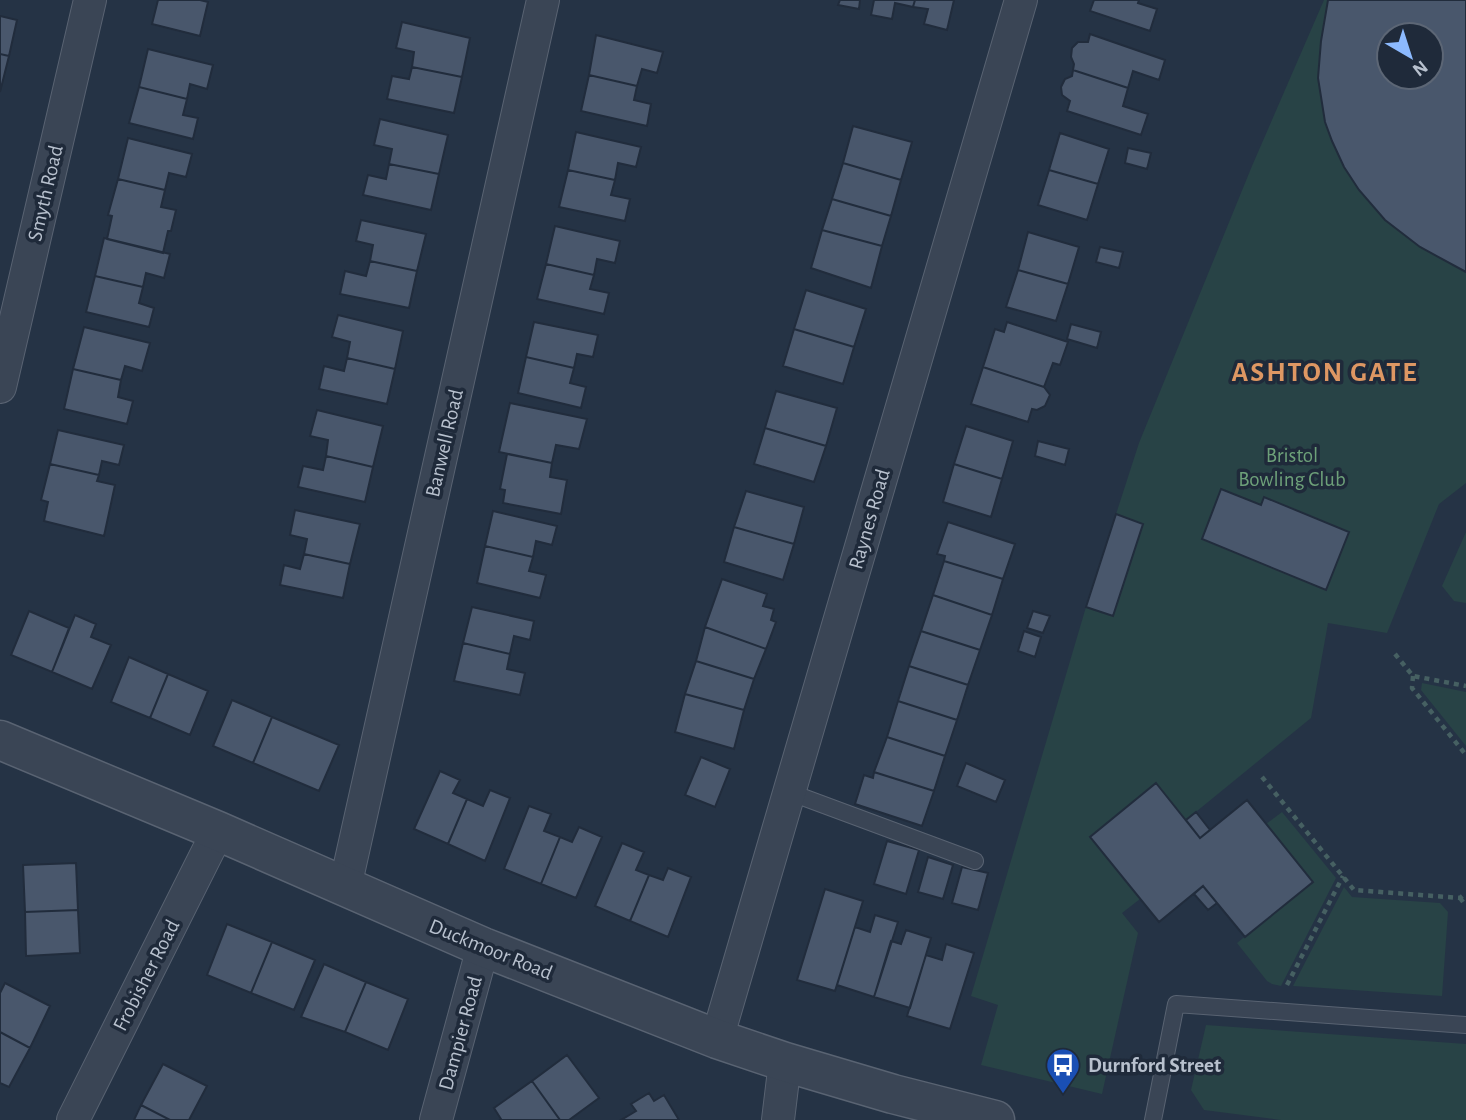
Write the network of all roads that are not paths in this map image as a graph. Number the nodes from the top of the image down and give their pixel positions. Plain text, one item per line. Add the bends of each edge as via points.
1 (90, 0) edge
2 (543, 0) edge
3 (1021, 0) edge
4 (0, 387) edge
5 (0, 740) edge
6 (789, 792) junction
7 (218, 831) junction
8 (975, 861) dead end
9 (345, 887) junction
10 (483, 947) junction
11 (1466, 1025) edge
12 (717, 1039) junction
13 (785, 1062) junction
14 (73, 1120) edge
15 (436, 1120) edge
16 (779, 1120) edge
17 (995, 1120) edge
18 (1153, 1120) edge

1 - 4 street, Smyth Road
2 - 9 street, Banwell Road
3 - 6 street, Raynes Road
5 - 7 street, Duckmoor Road
6 - 8 lane
6 - 12 street, Raynes Road
7 - 9 street, Duckmoor Road
7 - 14 street, Frobisher Road
9 - 10 street, Duckmoor Road
10 - 12 street, Duckmoor Road
10 - 15 street, Dampier Road
11 - 18 lane via 1176,1004
12 - 13 street, Duckmoor Road
13 - 16 street
13 - 17 street, Duckmoor Road

